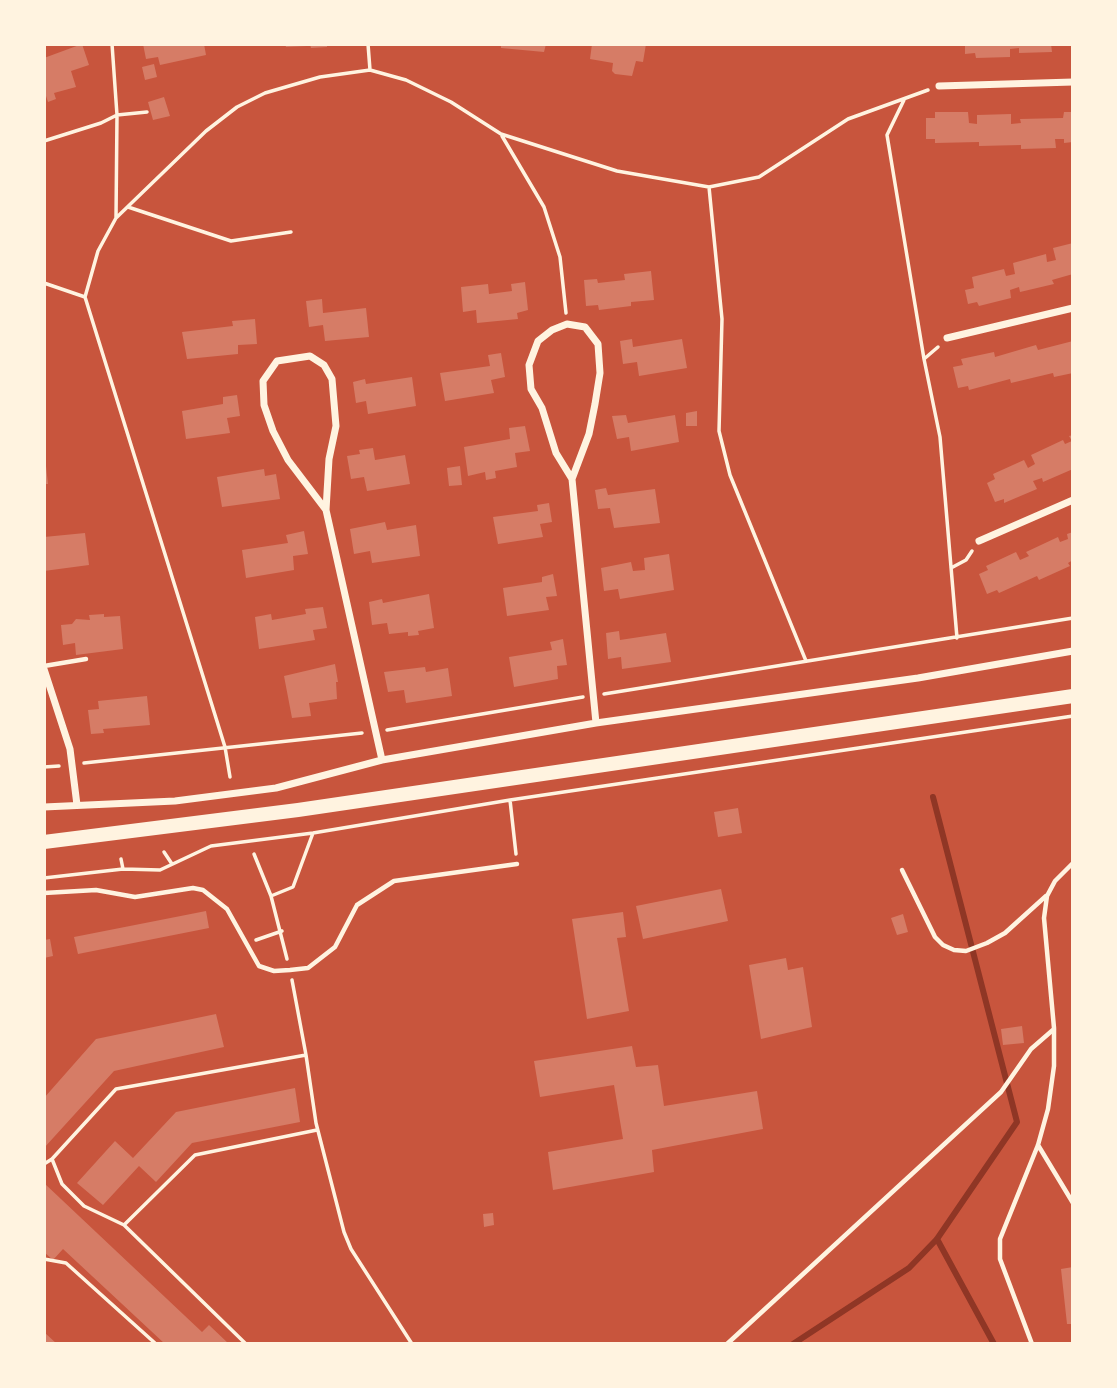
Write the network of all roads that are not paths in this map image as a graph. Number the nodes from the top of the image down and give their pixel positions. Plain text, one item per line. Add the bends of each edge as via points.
1 (1073, 82) edge
2 (939, 86) road end
3 (1073, 308) edge
4 (947, 338) road end
5 (572, 480) junction
6 (1073, 500) edge
7 (326, 510) junction
8 (979, 541) road end
9 (1073, 651) edge
10 (86, 659) dead end
11 (44, 668) edge
12 (1073, 696) edge
13 (596, 723) junction
14 (382, 760) junction
15 (77, 805) junction
16 (44, 807) edge
17 (48, 842) edge
18 (517, 863) road end
19 (1073, 863) edge
20 (902, 870) dead end
21 (44, 893) edge
22 (1047, 896) junction
23 (1054, 1028) junction
24 (1038, 1145) junction
25 (1073, 1203) edge
26 (727, 1344) edge
27 (1032, 1344) edge

1 - 2 street
3 - 4 street
5 - 5 street via 589,434 600,373 598,344 585,327 567,324 538,341 529,365 531,389
5 - 13 street
6 - 8 street
7 - 7 street via 336,426 332,379 324,365 310,356 276,361 263,381 264,405 288,460
7 - 14 street
9 - 13 street via 918,678
10 - 11 lane
11 - 15 street via 74,765
12 - 17 main road via 298,810
13 - 14 street
14 - 15 street via 276,788 175,801
15 - 16 street
18 - 21 lane via 394,881 357,905 335,947 308,968 290,970 259,966 227,909 203,890 135,897 96,890
19 - 22 lane
20 - 22 lane via 935,936 954,950 966,951 1005,933
22 - 23 lane via 1045,940
23 - 24 lane via 1054,1066
23 - 26 lane via 1031,1049 1001,1092
24 - 25 lane
24 - 27 lane via 1000,1239 1000,1259

